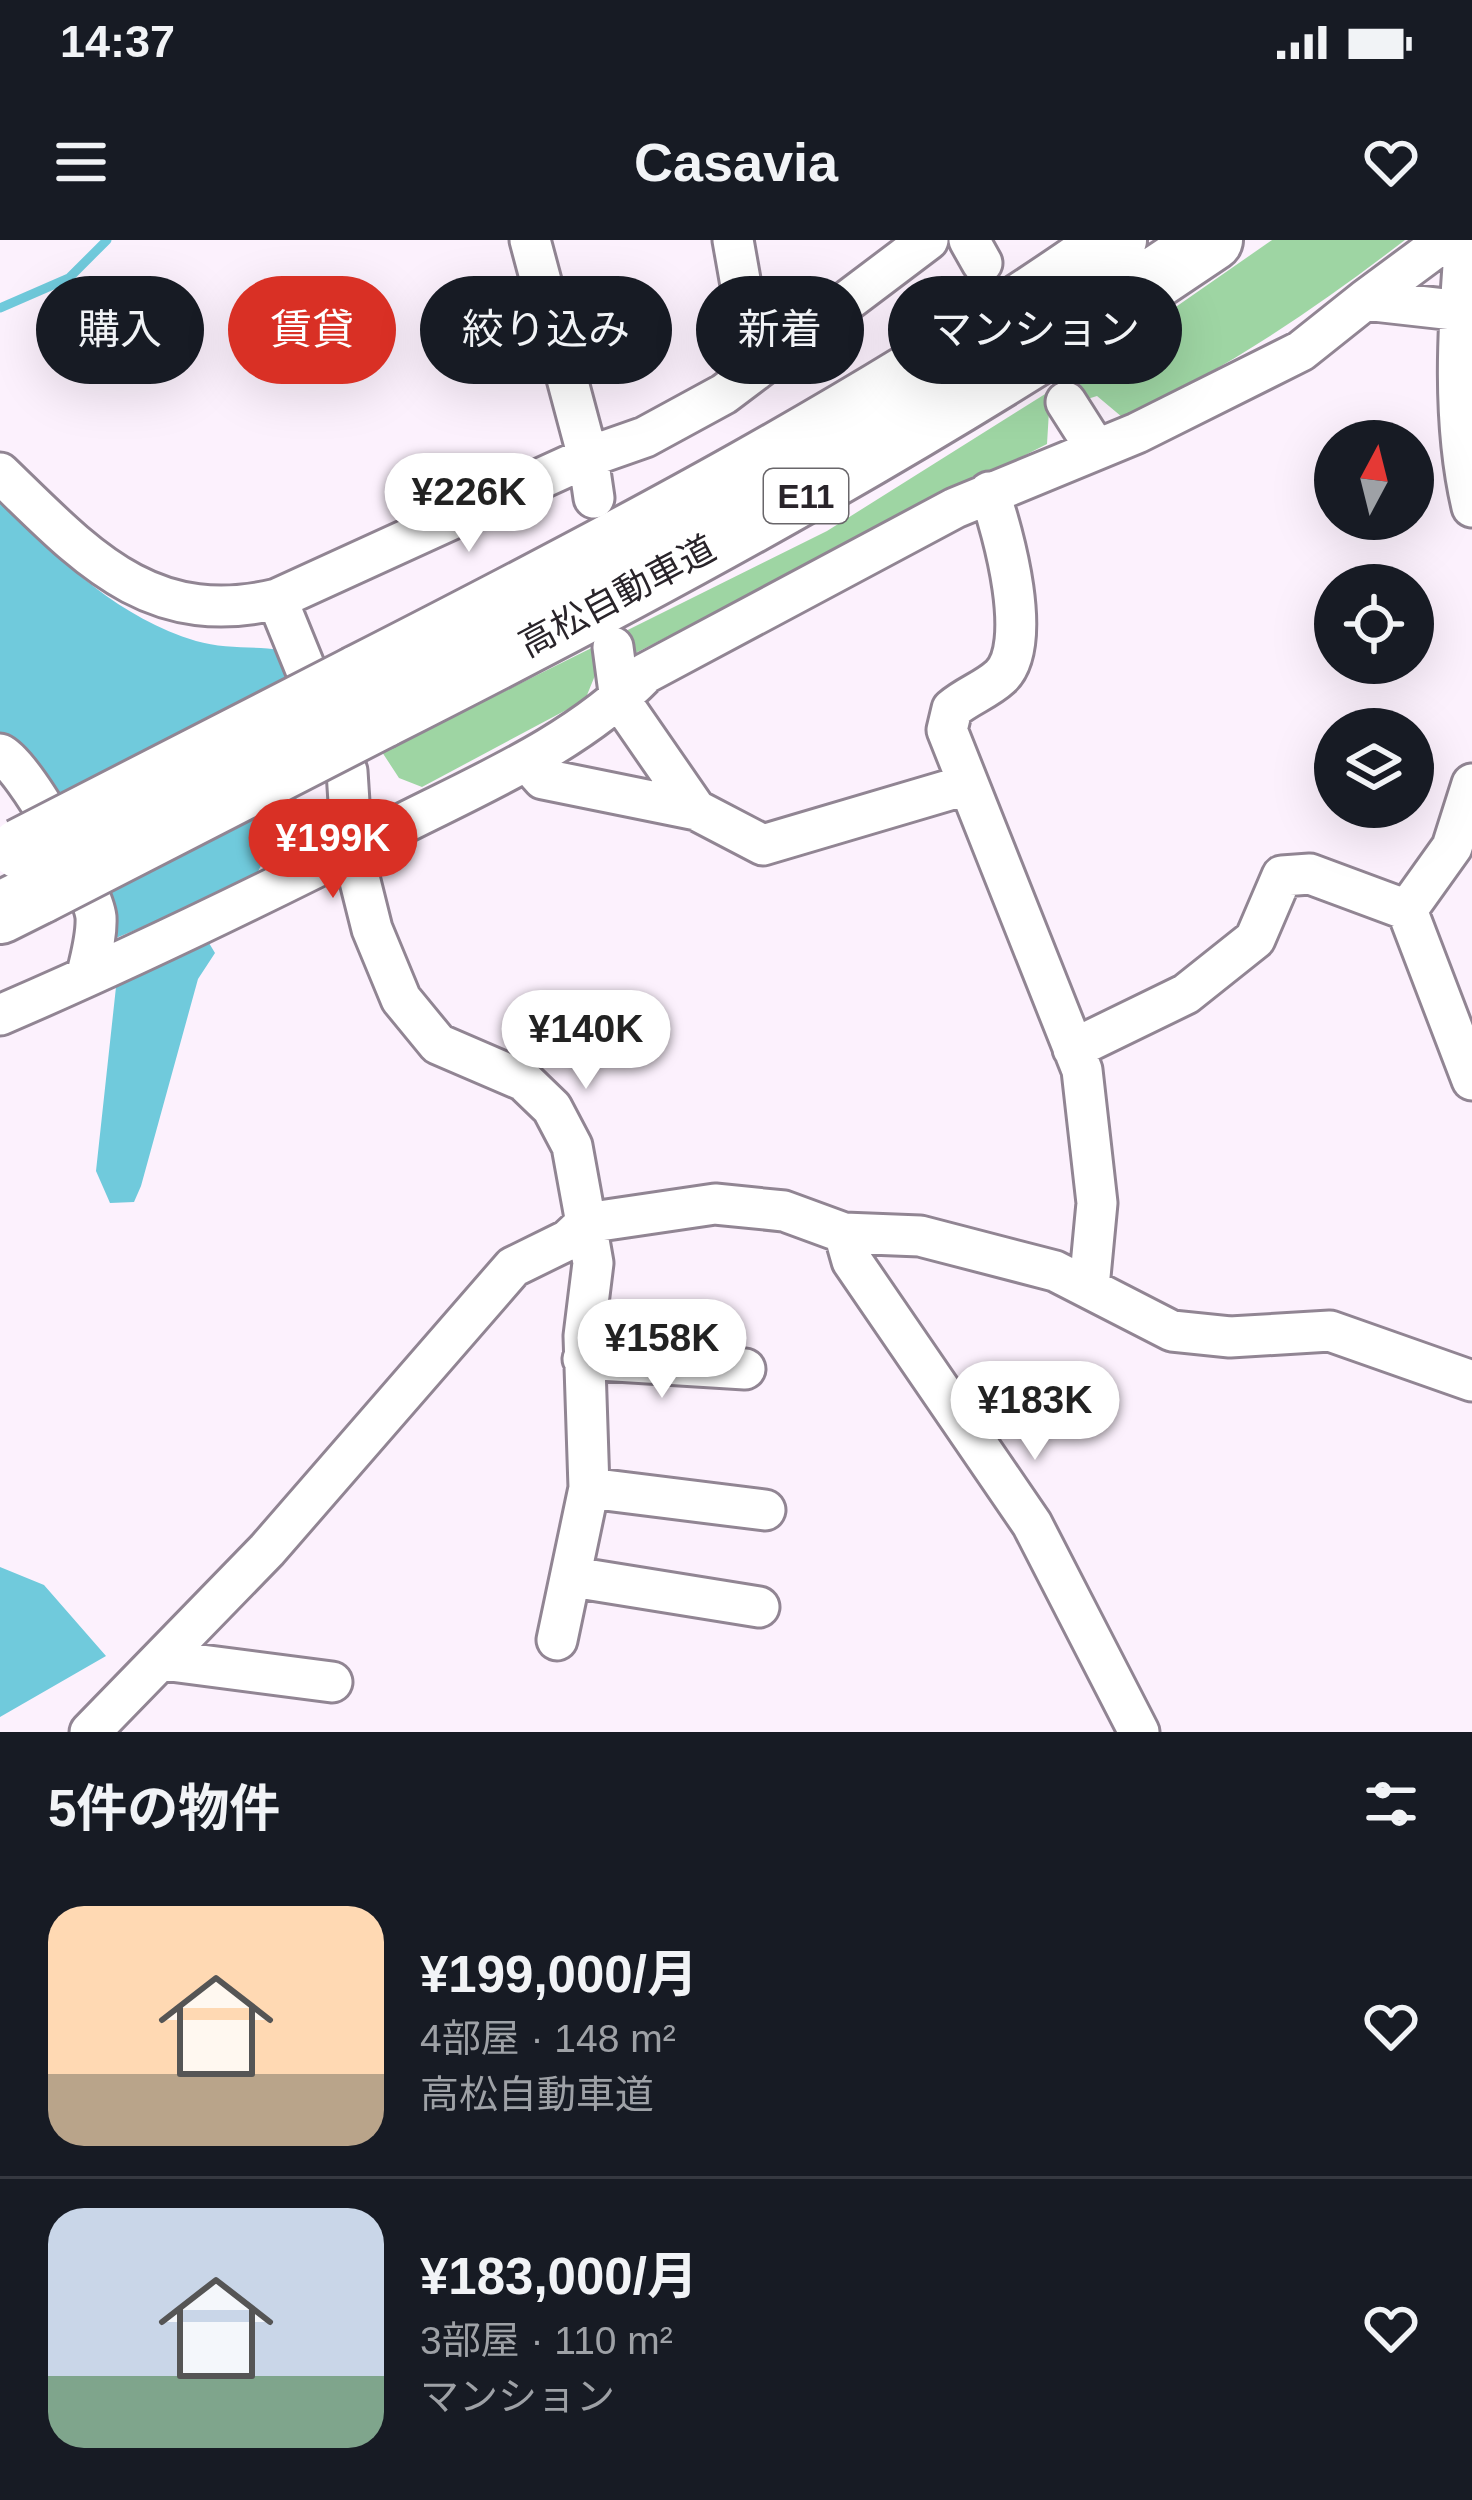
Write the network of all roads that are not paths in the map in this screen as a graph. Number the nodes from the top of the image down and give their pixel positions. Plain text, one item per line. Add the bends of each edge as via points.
1 (530, 240) edge
2 (733, 240) edge
3 (928, 240) edge
4 (1116, 240) edge
5 (1212, 240) edge
6 (1446, 240) edge
7 (1466, 240) edge
8 (739, 276) edge
9 (864, 288) edge
10 (1365, 300) junction
11 (1466, 311) edge
12 (733, 384) edge
13 (1066, 402) dead end
14 (1094, 446) junction
15 (589, 457) junction
16 (0, 473) edge
17 (989, 492) junction
18 (594, 498) dead end
19 (1472, 507) edge
20 (277, 599) junction
21 (613, 647) dead end
22 (370, 697) junction
23 (620, 700) junction
24 (0, 754) edge
25 (527, 761) junction
26 (1472, 784) edge
27 (966, 785) junction
28 (696, 809) junction
29 (352, 849) junction
30 (15, 878) edge
31 (1407, 910) junction
32 (87, 974) junction
33 (0, 1016) edge
34 (1073, 1049) junction
35 (1472, 1080) edge
36 (586, 1223) junction
37 (844, 1233) junction
38 (1088, 1287) junction
39 (584, 1359) junction
40 (745, 1369) dead end
41 (1472, 1382) edge
42 (589, 1488) junction
43 (765, 1510) dead end
44 (573, 1577) junction
45 (759, 1607) dead end
46 (556, 1640) dead end
47 (164, 1660) junction
48 (332, 1682) dead end
49 (90, 1732) edge
50 (1139, 1732) edge

1 - 15 street
2 - 8 street
3 - 9 street
4 - 22 highway, 高松自動車道 / E11
5 - 22 highway, 高松自動車道 / E11 via 811,494
6 - 10 street
7 - 11 street
10 - 11 street
10 - 14 street via 1300,350 1137,433
11 - 19 street via 1464,473
12 - 15 street via 645,437
13 - 14 street
14 - 17 street
15 - 18 street
15 - 20 street
16 - 20 street via 121,581 177,603 232,610
17 - 23 street via 646,673
17 - 27 street via 1005,536 1016,635 1000,677 952,709 947,730
20 - 29 street via 347,771
21 - 23 street
22 - 30 highway, 高松自動車道 / E11, bridge
23 - 25 street
23 - 28 street
24 - 32 street via 36,796 96,915
25 - 28 street via 543,779
25 - 29 street
26 - 31 street via 1452,848
27 - 28 street via 763,845
27 - 34 street
29 - 32 street
29 - 36 street via 401,999 438,1044 524,1082 552,1108 572,1146
31 - 34 street via 1310,874 1282,876 1255,939 1186,994
31 - 35 street
32 - 33 street
34 - 38 street via 1094,1149
36 - 37 street via 715,1204 784,1211
36 - 39 street via 592,1263
36 - 47 street via 513,1267
37 - 38 street via 920,1236
37 - 50 street via 852,1261 1032,1524
38 - 41 street via 1172,1331 1330,1331
39 - 40 street
39 - 42 street
42 - 43 street
42 - 44 street
44 - 45 street
44 - 46 street
47 - 48 street
47 - 49 street

